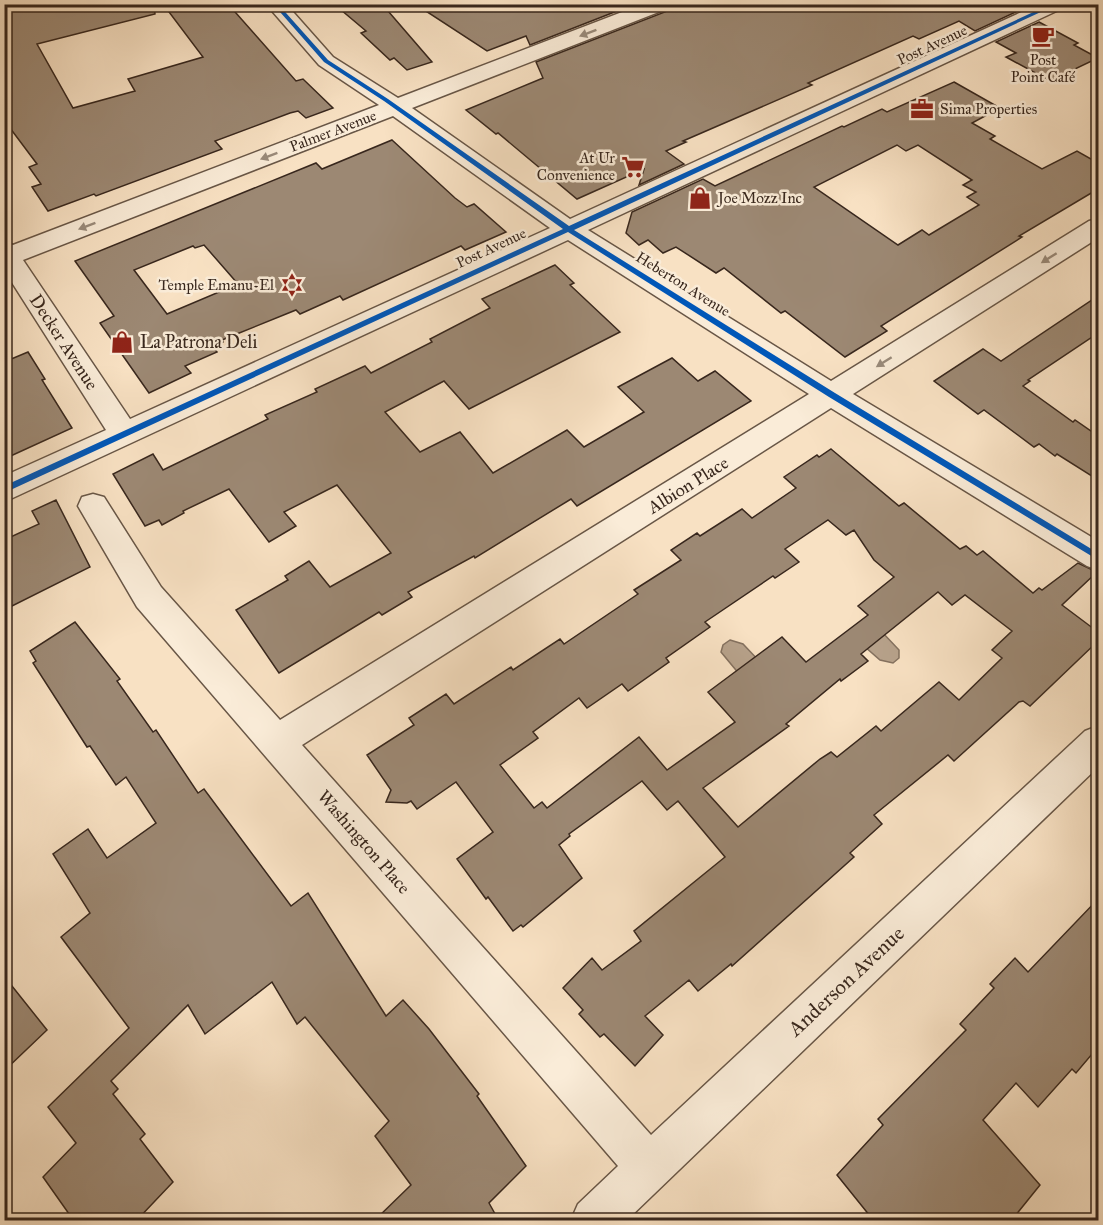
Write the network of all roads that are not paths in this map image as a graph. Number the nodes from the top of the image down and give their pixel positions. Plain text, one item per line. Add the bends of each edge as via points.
1 (662, 4) edge
2 (1056, 4) edge
3 (276, 5) edge
4 (395, 107) junction
5 (1098, 227) edge
6 (568, 229) junction
7 (6, 255) edge
8 (832, 395) junction
9 (124, 434) junction
10 (4, 490) edge
11 (93, 506) dead end
12 (1098, 557) edge
13 (276, 742) junction
14 (1098, 743) edge
15 (649, 1167) junction
16 (594, 1221) edge

1 -> 4 street, Palmer Avenue
2 - 6 street, Post Avenue
3 - 4 street, Heberton Avenue via 326,61
4 - 6 street, Heberton Avenue
4 -> 7 street, Palmer Avenue
5 -> 8 street, Albion Place
6 - 8 street, Heberton Avenue
6 - 9 street, Post Avenue
7 - 9 street, Decker Avenue
8 - 12 street, Heberton Avenue
8 - 13 street, Albion Place
9 - 10 street, Post Avenue
11 - 13 street, Washington Place via 149,597
13 - 15 street, Washington Place
14 - 15 street, Anderson Avenue
15 - 16 street, Anderson Avenue

